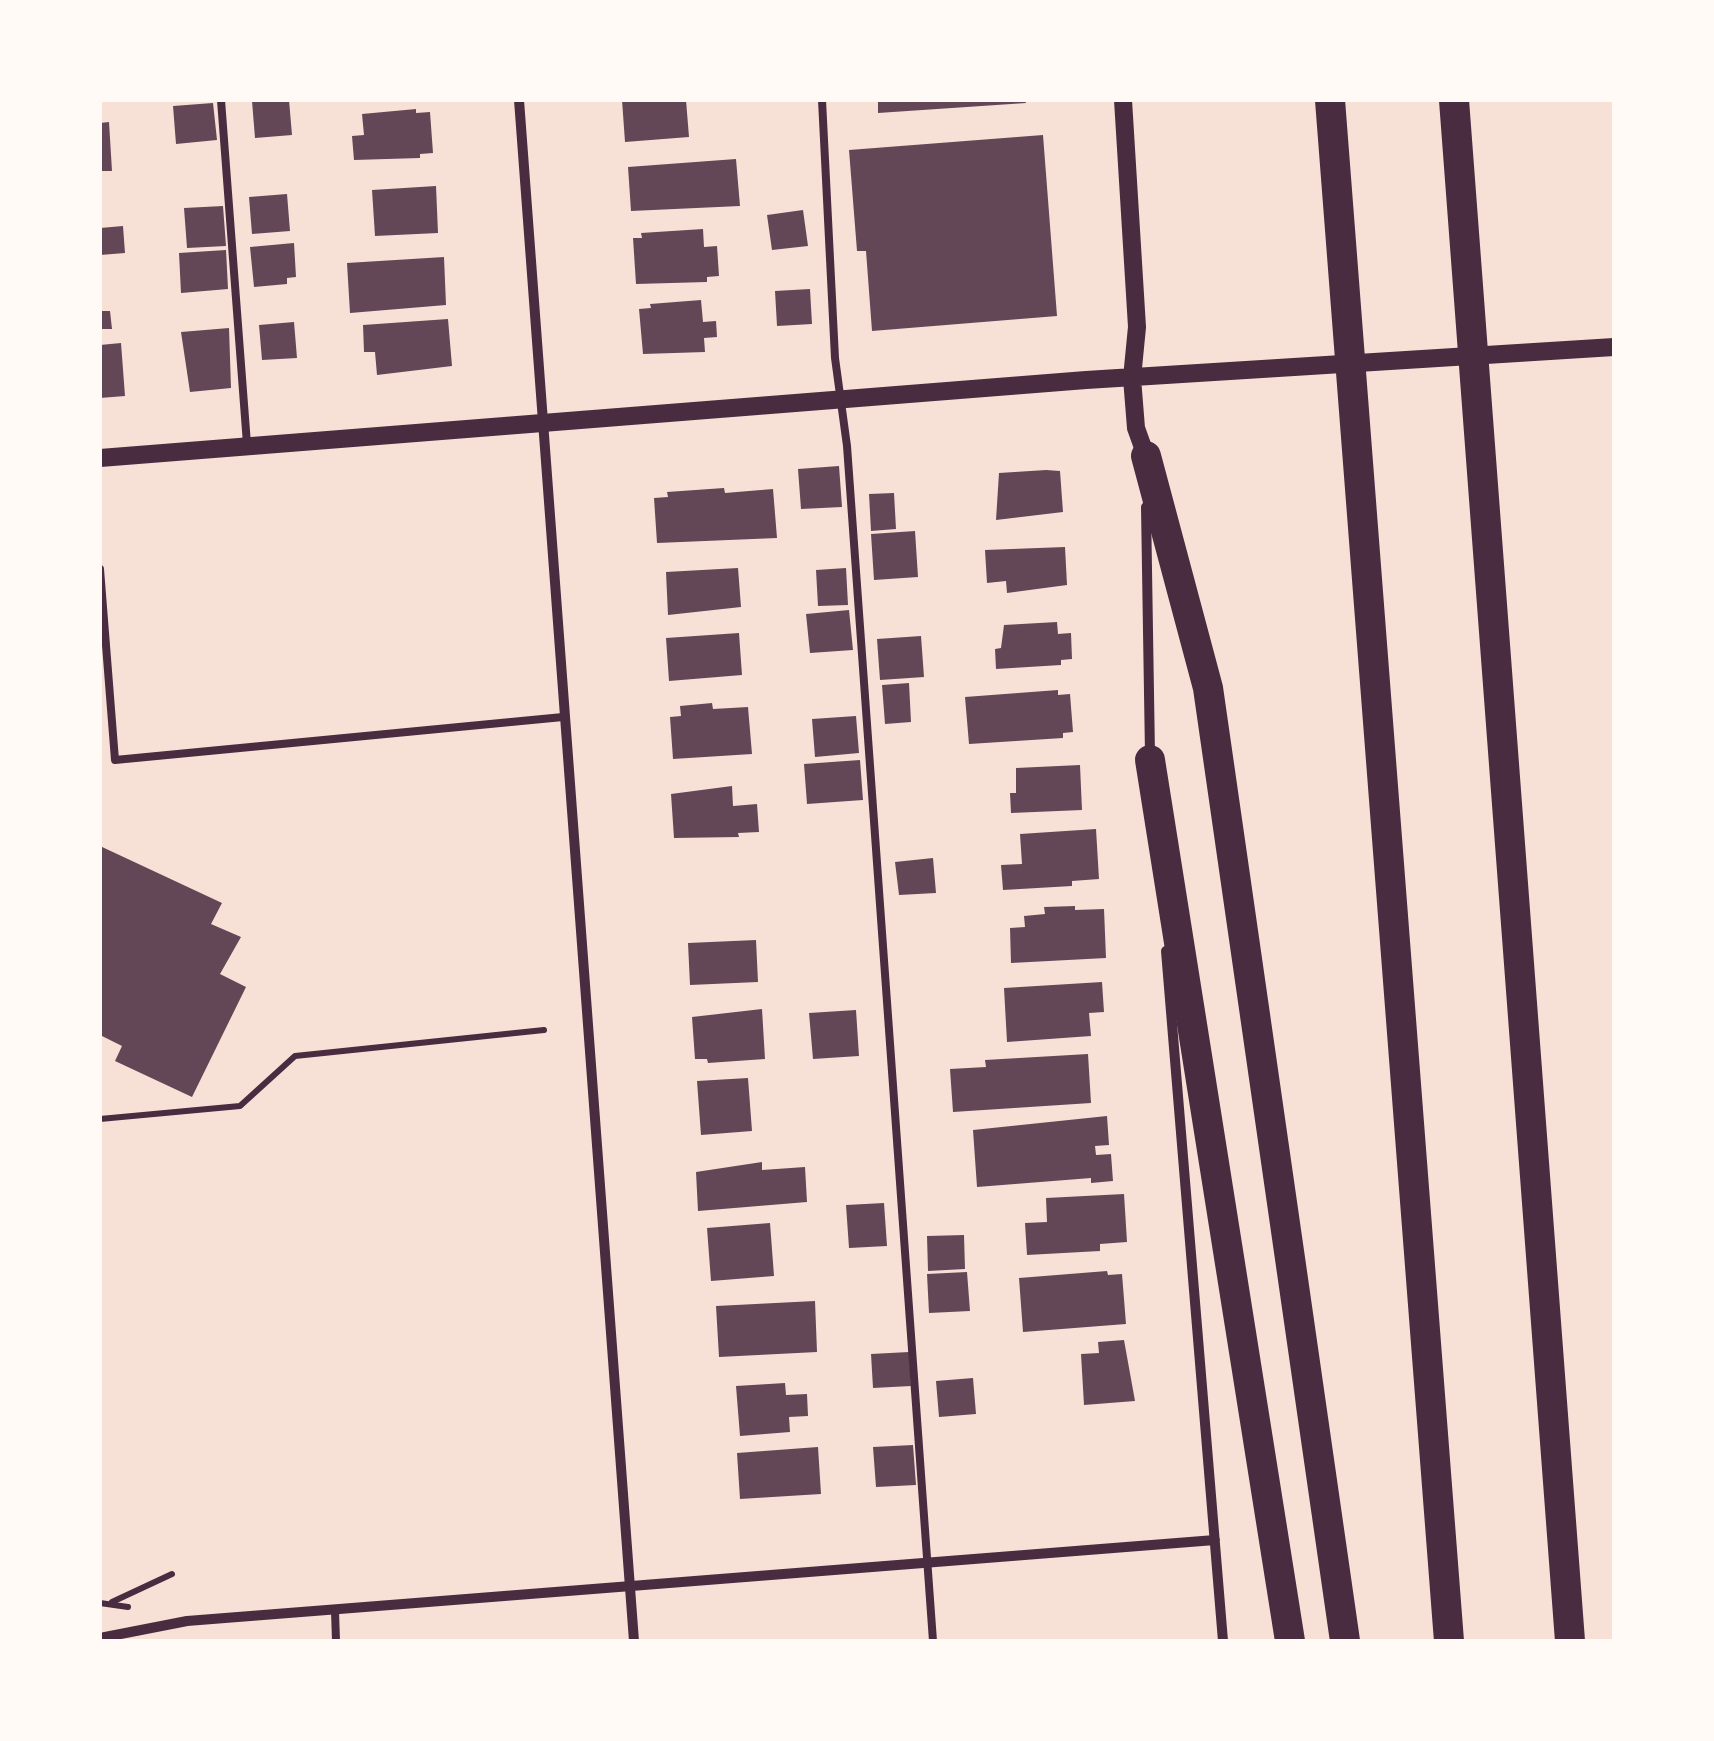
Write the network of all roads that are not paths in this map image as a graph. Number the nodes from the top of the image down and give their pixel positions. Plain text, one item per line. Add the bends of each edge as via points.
1 (220, 100) edge
2 (519, 100) edge
3 (822, 100) edge
4 (1122, 100) edge
5 (1330, 100) edge
6 (1454, 100) edge
7 (1606, 348) edge
8 (1132, 378) junction
9 (841, 399) junction
10 (543, 426) junction
11 (246, 444) junction
12 (1146, 456) junction
13 (100, 458) edge
14 (100, 570) edge
15 (564, 717) junction
16 (1150, 760) junction
17 (1215, 1540) junction
18 (927, 1563) junction
19 (628, 1588) junction
20 (334, 1610) junction
21 (100, 1638) edge
22 (336, 1641) edge
23 (634, 1641) edge
24 (933, 1641) edge
25 (1223, 1641) edge
26 (1290, 1641) edge
27 (1345, 1641) edge
28 (1449, 1641) edge
29 (1570, 1641) edge

1 - 11 lane
2 - 10 street
3 - 9 lane
4 - 8 street via 1138,328
5 - 28 highway
6 - 29 highway
7 - 8 street
8 - 9 street
8 - 12 street
9 - 10 street
9 - 18 lane
10 - 11 street
10 - 15 street
11 - 13 street
12 - 16 street
12 - 27 highway via 1208,688
14 - 15 lane via 115,760
15 - 19 street
16 - 17 street
16 - 26 highway
17 - 18 street
17 - 25 street
18 - 19 street
18 - 24 lane
19 - 20 street
19 - 23 street
20 - 21 street via 187,1621
20 - 22 lane

